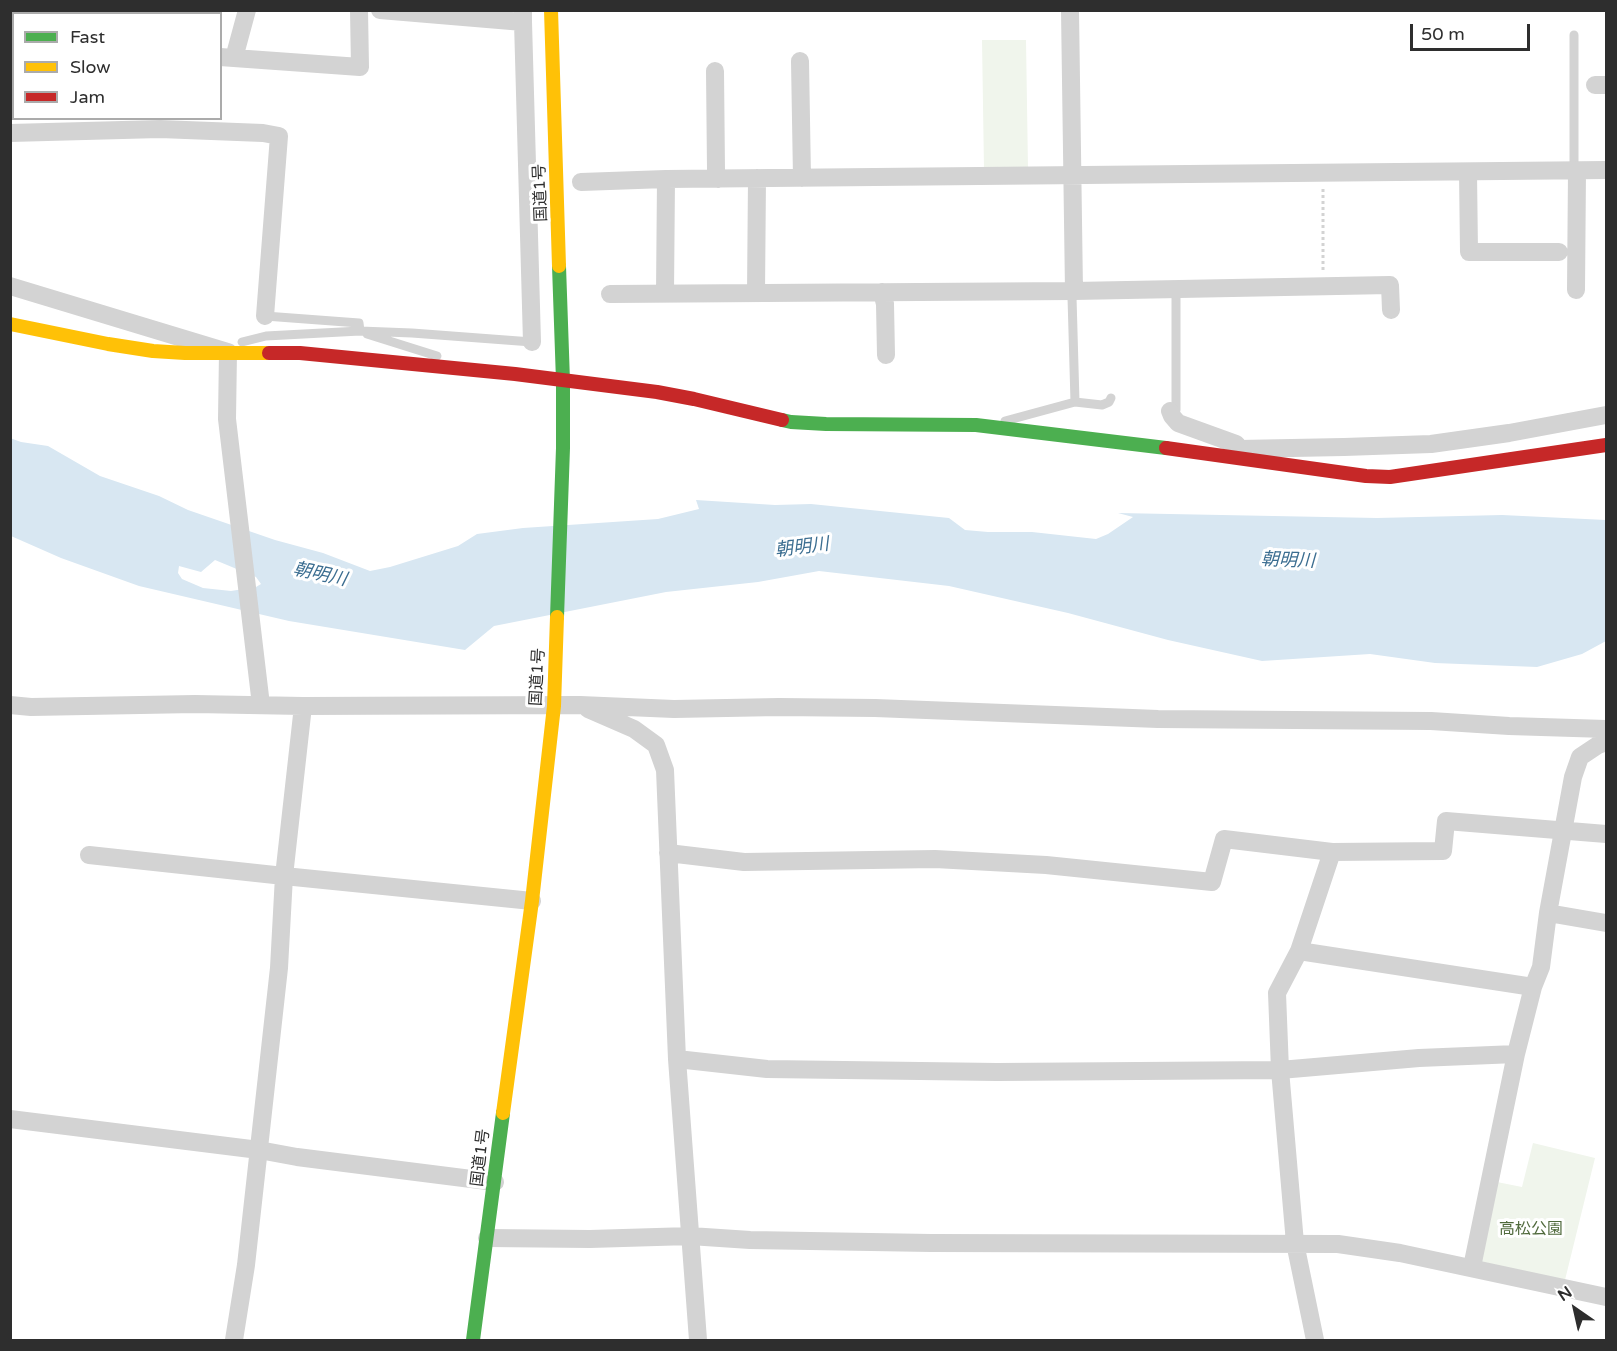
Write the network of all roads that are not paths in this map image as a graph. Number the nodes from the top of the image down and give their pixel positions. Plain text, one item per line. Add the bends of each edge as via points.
1 (247, 10) edge
2 (359, 10) edge
3 (380, 10) edge
4 (551, 10) edge
5 (1070, 10) edge
6 (523, 16) edge
7 (1574, 35) dead end
8 (227, 57) edge
9 (800, 61) dead end
10 (715, 71) dead end
11 (10, 133) edge
12 (1576, 171) junction
13 (1606, 171) edge
14 (1468, 172) junction
15 (1072, 175) junction
16 (757, 178) junction
17 (802, 178) junction
18 (666, 179) junction
19 (718, 179) junction
20 (581, 182) dead end
21 (1559, 252) dead end
22 (10, 286) edge
23 (1176, 289) junction
24 (1576, 290) dead end
25 (1074, 291) junction
26 (882, 292) junction
27 (665, 293) junction
28 (756, 293) junction
29 (610, 294) dead end
30 (1391, 310) dead end
31 (265, 316) joint
32 (10, 324) edge
33 (360, 331) junction
34 (532, 342) joint
35 (228, 352) junction
36 (886, 355) dead end
37 (454, 368) junction
38 (563, 381) junction
39 (1111, 398) dead end
40 (1075, 402) junction
41 (1173, 410) joint
42 (1606, 415) edge
43 (992, 427) junction
44 (1606, 445) edge
45 (1236, 453) junction
46 (10, 705) edge
47 (261, 705) junction
48 (580, 705) junction
49 (303, 706) junction
50 (554, 706) junction
51 (1606, 729) edge
52 (1606, 742) edge
53 (1563, 830) junction
54 (1606, 834) edge
55 (1332, 852) junction
56 (668, 853) junction
57 (89, 855) dead end
58 (284, 876) junction
59 (532, 901) junction
60 (1548, 912) junction
61 (1606, 922) edge
62 (1299, 951) junction
63 (1533, 987) junction
64 (1516, 1054) junction
65 (677, 1059) junction
66 (1280, 1070) junction
67 (10, 1119) edge
68 (259, 1150) junction
69 (495, 1182) junction
70 (690, 1236) junction
71 (488, 1238) junction
72 (1295, 1243) junction
73 (1472, 1267) junction
74 (1606, 1297) edge
75 (234, 1341) edge
76 (473, 1341) edge
77 (698, 1341) edge
78 (1315, 1341) edge

1 - 8 street
2 - 8 street via 360,67
3 - 6 street
4 - 38 main road, 国道1号
5 - 15 street
6 - 34 street
7 - 12 lane
9 - 17 street
10 - 19 street
11 - 31 street via 160,129 279,136
12 - 13 street
12 - 14 street
12 - 24 street
14 - 15 street
14 - 21 street via 1469,252
15 - 17 street
15 - 25 street
16 - 17 street
16 - 19 street
16 - 28 street
18 - 19 street
18 - 20 street
18 - 27 street
22 - 35 street
23 - 25 street
23 - 30 street via 1390,285
23 - 41 lane
25 - 26 street
25 - 40 lane
26 - 28 street
26 - 36 street
27 - 28 street
27 - 29 street
31 - 33 lane via 359,323
32 - 35 main road via 153,351
33 - 34 lane
33 - 35 lane via 266,336 229,345
33 - 37 lane via 442,357
35 - 37 main road via 300,353
35 - 47 street via 227,419
37 - 38 main road
38 - 43 main road via 694,399 791,422
38 - 50 main road, 国道1号
39 - 40 lane via 1102,405
40 - 43 lane via 1011,418
41 - 45 street via 1172,416 1178,423 1236,444
42 - 45 street via 1431,444
43 - 45 main road
44 - 45 main road via 1390,477
46 - 47 street
47 - 49 street
48 - 50 street
48 - 51 street via 674,709 876,708
48 - 56 street via 634,729 656,745 665,770
49 - 50 street
49 - 58 street
50 - 59 main road, 国道1号
52 - 53 street via 1580,757
53 - 54 street
53 - 55 street via 1446,821 1443,852
53 - 60 street
55 - 56 street via 1224,839 1212,882 1046,865 935,859 744,861
55 - 62 street
56 - 65 street
57 - 58 street
58 - 59 street
58 - 68 street via 279,968
59 - 69 main road, 国道1号
60 - 61 street
60 - 63 street via 1541,967
62 - 63 street
62 - 66 street via 1277,993
63 - 64 street
64 - 66 street
64 - 73 street
65 - 66 street via 767,1069
65 - 70 street
66 - 72 street
67 - 68 street
68 - 69 street
68 - 75 street
69 - 71 main road, 国道1号
70 - 71 street
70 - 72 street via 931,1243
70 - 77 street
71 - 76 main road, 国道1号
72 - 73 street via 1338,1244
72 - 78 street
73 - 74 street

